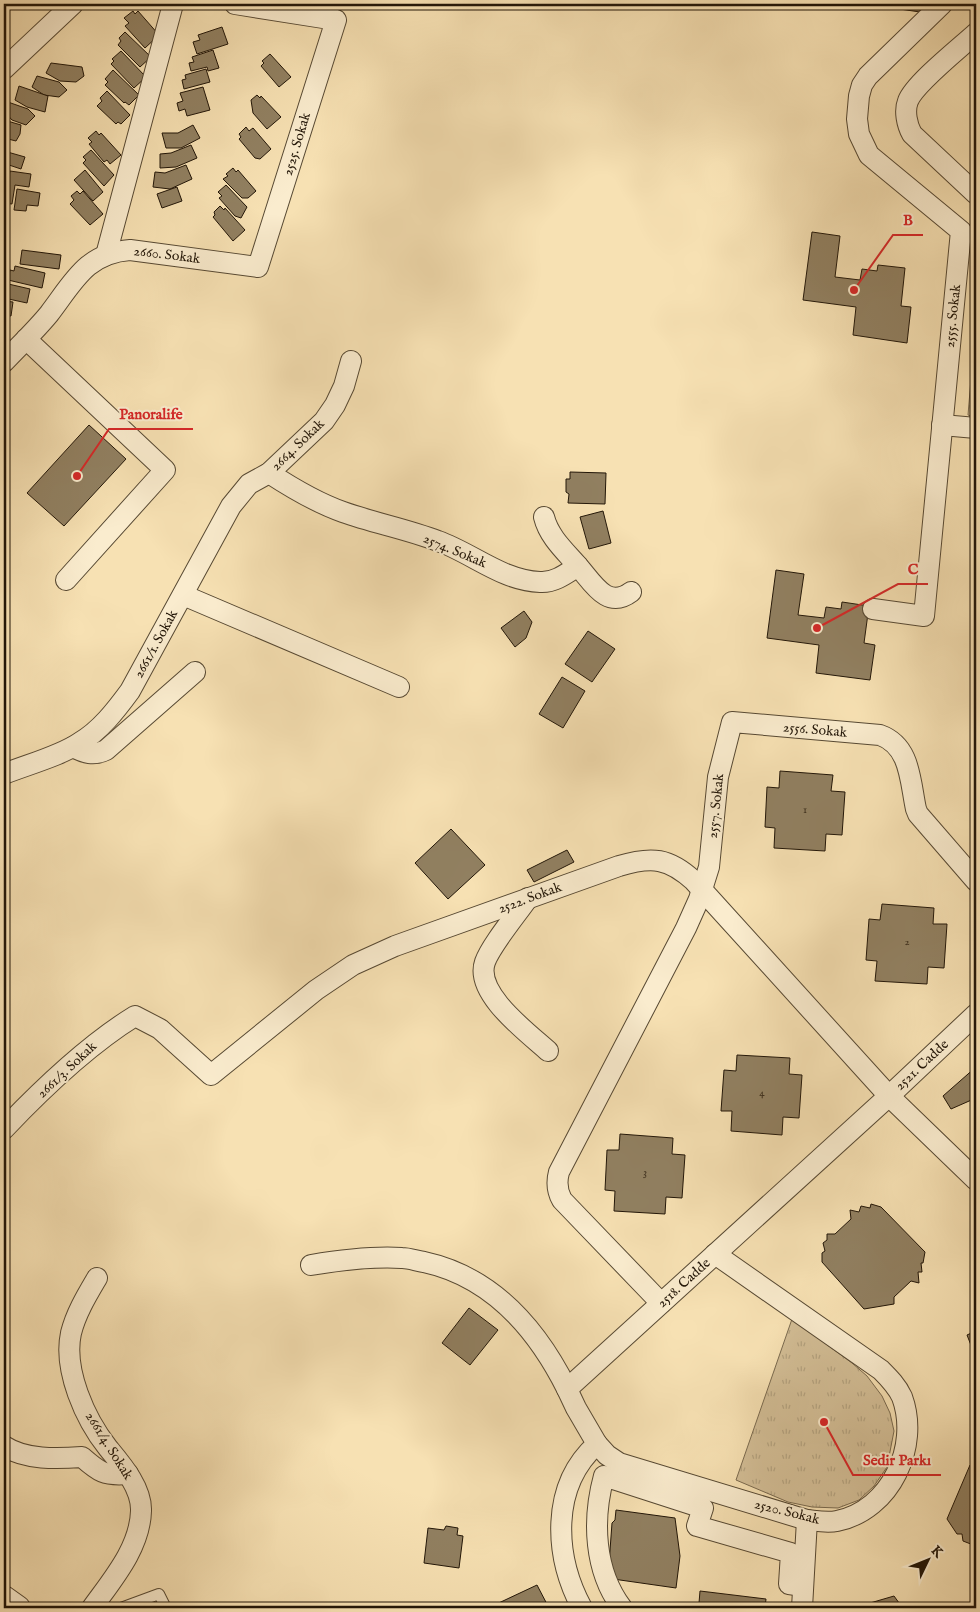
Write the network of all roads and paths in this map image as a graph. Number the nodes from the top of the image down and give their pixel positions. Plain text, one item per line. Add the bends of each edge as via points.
1 (73, 4) edge
2 (173, 4) edge
3 (235, 4) edge
4 (942, 4) edge
5 (976, 33) edge
6 (4, 69) edge
7 (976, 194) edge
8 (106, 255) junction
9 (258, 267) joint
10 (26, 339) junction
11 (351, 361) dead end
12 (4, 362) edge
13 (942, 425) junction
14 (976, 428) edge
15 (269, 473) junction
16 (544, 517) dead end
17 (578, 566) junction
18 (66, 580) dead end
19 (631, 592) dead end
20 (183, 596) junction
21 (873, 609) dead end
22 (195, 672) dead end
23 (399, 687) dead end
24 (732, 722) joint
25 (73, 747) junction
26 (4, 774) edge
27 (976, 881) edge
28 (702, 890) junction
29 (528, 898) junction
30 (976, 1014) edge
31 (134, 1016) joint
32 (548, 1051) dead end
33 (889, 1096) junction
34 (4, 1129) edge
35 (976, 1180) edge
36 (715, 1254) junction
37 (311, 1265) dead end
38 (97, 1278) dead end
39 (661, 1303) junction
40 (567, 1389) junction
41 (596, 1444) junction
42 (4, 1446) edge
43 (128, 1474) junction
44 (807, 1520) junction
45 (803, 1586) junction
46 (4, 1598) edge
47 (18, 1608) edge
48 (92, 1608) edge
49 (121, 1608) edge
50 (166, 1608) edge
51 (582, 1608) edge
52 (622, 1608) edge
53 (802, 1608) edge

1 - 6 street
2 - 8 street
3 - 9 street, 2525. Sokak via 336,20
4 - 13 street, 2555. Sokak via 868,76 859,96 857,120 859,134 869,155 962,231
5 - 7 street via 915,88 906,110 912,134
8 - 9 street, 2660. Sokak via 130,250
8 - 10 street, 2660. Sokak via 94,260 75,278
10 - 12 street, 2660. Sokak
10 - 18 street via 166,470
11 - 15 street, 2664. Sokak via 344,386 324,421
13 - 14 street
13 - 21 street, 2555. Sokak via 924,616
15 - 17 street, 2574. Sokak via 341,511 437,540 527,581 552,581
15 - 20 street, 2661/1. Sokak via 249,484 231,506
16 - 17 street via 554,539
17 - 19 street via 609,598 625,597
20 - 23 street
20 - 25 street, 2661/1. Sokak via 130,691 105,721
22 - 25 street via 106,750 95,754
24 - 27 street, 2556. Sokak via 880,735 895,744 908,766 918,814
24 - 28 street, 2557. Sokak via 718,777 711,854
25 - 26 street, 2661/1. Sokak
28 - 29 street, 2522. Sokak via 672,865 660,860 646,860 619,866
28 - 33 street, 2522. Sokak
28 - 39 street, 2557. Sokak via 686,928 557,1179 558,1194 562,1200
29 - 31 street, 2522. Sokak via 353,964 211,1075 160,1029
29 - 32 street via 491,950 483,975 497,1003
30 - 33 street, 2521. Cadde
31 - 34 street, 2661/3. Sokak via 84,1052
33 - 35 street
33 - 36 street, 2518. Cadde
36 - 39 street, 2518. Cadde
36 - 44 street, 2520. Sokak via 881,1370 901,1396 906,1411 906,1442 901,1464 889,1486 861,1512 849,1517 829,1521
37 - 40 street via 346,1259 404,1258 463,1274 510,1308 553,1360
38 - 43 street, 2661/4. Sokak via 82,1303 71,1332 71,1370 76,1389 96,1430
39 - 40 street, 2518. Cadde
40 - 41 street
41 - 44 street, 2520. Sokak via 619,1464
41 - 51 street via 574,1471 563,1510 564,1562 572,1591
42 - 43 street via 42,1457 82,1457 99,1472
43 - 48 street, 2661/4. Sokak via 137,1491 141,1509 139,1528 124,1562
44 - 45 street
45 - 52 street via 789,1584 791,1554 697,1526 702,1508 604,1476 598,1552 610,1590
45 - 53 street
46 - 47 street
49 - 50 lane via 158,1594

